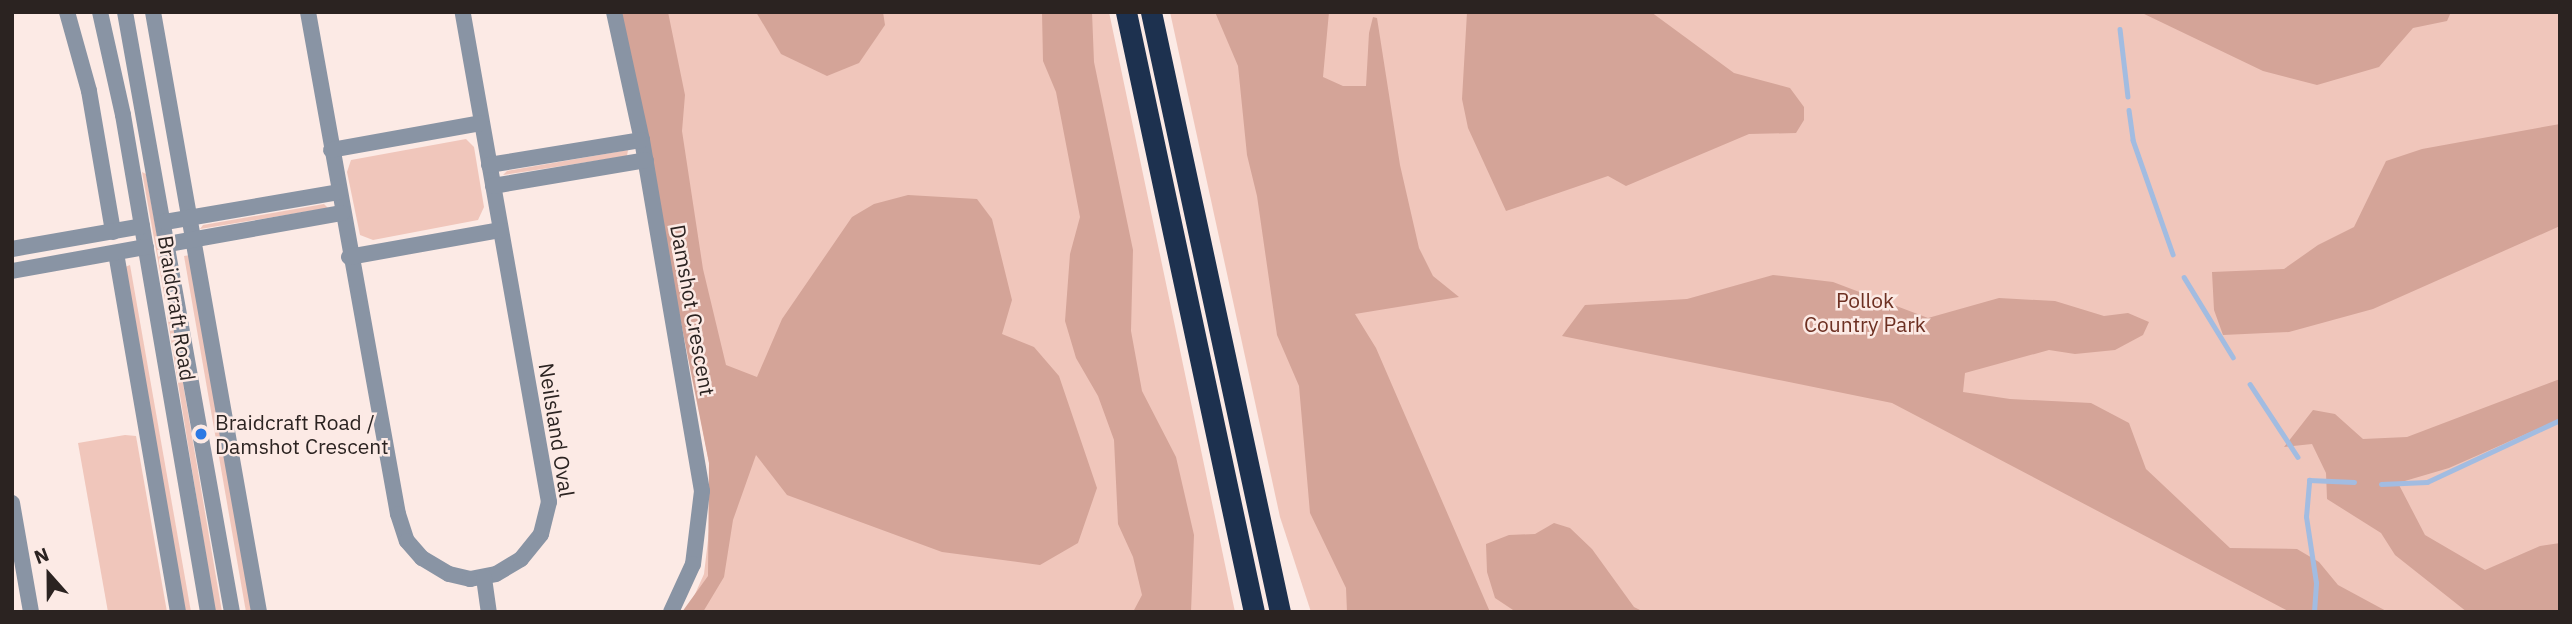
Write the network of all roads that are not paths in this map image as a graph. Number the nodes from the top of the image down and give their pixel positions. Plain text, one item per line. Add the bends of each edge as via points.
1 (67, 12) edge
2 (100, 12) edge
3 (125, 12) edge
4 (153, 12) edge
5 (308, 12) edge
6 (463, 12) edge
7 (614, 12) edge
8 (1126, 12) edge
9 (1152, 12) edge
10 (481, 123) junction
11 (642, 140) junction
12 (331, 150) junction
13 (646, 160) junction
14 (489, 165) junction
15 (493, 186) junction
16 (338, 192) junction
17 (342, 214) junction
18 (191, 218) junction
19 (165, 222) junction
20 (142, 226) junction
21 (500, 230) junction
22 (113, 232) junction
23 (194, 239) junction
24 (168, 244) junction
25 (146, 247) junction
26 (12, 249) edge
27 (116, 253) junction
28 (349, 257) junction
29 (12, 271) edge
30 (12, 503) edge
31 (1257, 505) junction
32 (18, 576) edge
33 (484, 578) junction
34 (31, 612) edge
35 (178, 612) edge
36 (208, 612) edge
37 (232, 612) edge
38 (259, 612) edge
39 (489, 612) edge
40 (671, 612) edge
41 (1254, 612) edge
42 (1280, 612) edge
43 (1289, 612) edge

1 - 22 street via 89,91
2 - 20 street, Braidcraft Road
3 - 19 street, Braidcraft Road
4 - 18 street, Braidcraft Road
5 - 12 street
6 - 10 street, Neilsland Oval
7 - 11 street, Damshot Crescent
8 - 41 highway
9 - 31 highway
10 - 12 street
10 - 14 street, Neilsland Oval
11 - 13 street, Damshot Crescent
11 - 14 street
12 - 16 street
13 - 15 street
13 - 40 street, Damshot Crescent via 702,491 696,551
14 - 15 street, Neilsland Oval
15 - 21 street, Neilsland Oval
16 - 17 street
16 - 18 street
17 - 23 street
17 - 28 street
18 - 19 street
18 - 23 street, Braidcraft Road
19 - 24 street, Braidcraft Road
20 - 22 street
20 - 25 street, Braidcraft Road
21 - 28 street
21 - 33 street, Neilsland Oval via 549,502 541,534 531,549 511,566
22 - 26 street
23 - 24 street
23 - 38 street, Braidcraft Road
24 - 37 street, Braidcraft Road
25 - 27 street
25 - 36 street, Braidcraft Road
27 - 29 street
27 - 35 street
28 - 33 street via 402,528 414,550 434,567 449,575
30 - 32 street
31 - 42 highway
31 - 43 highway
32 - 34 street
33 - 39 street

